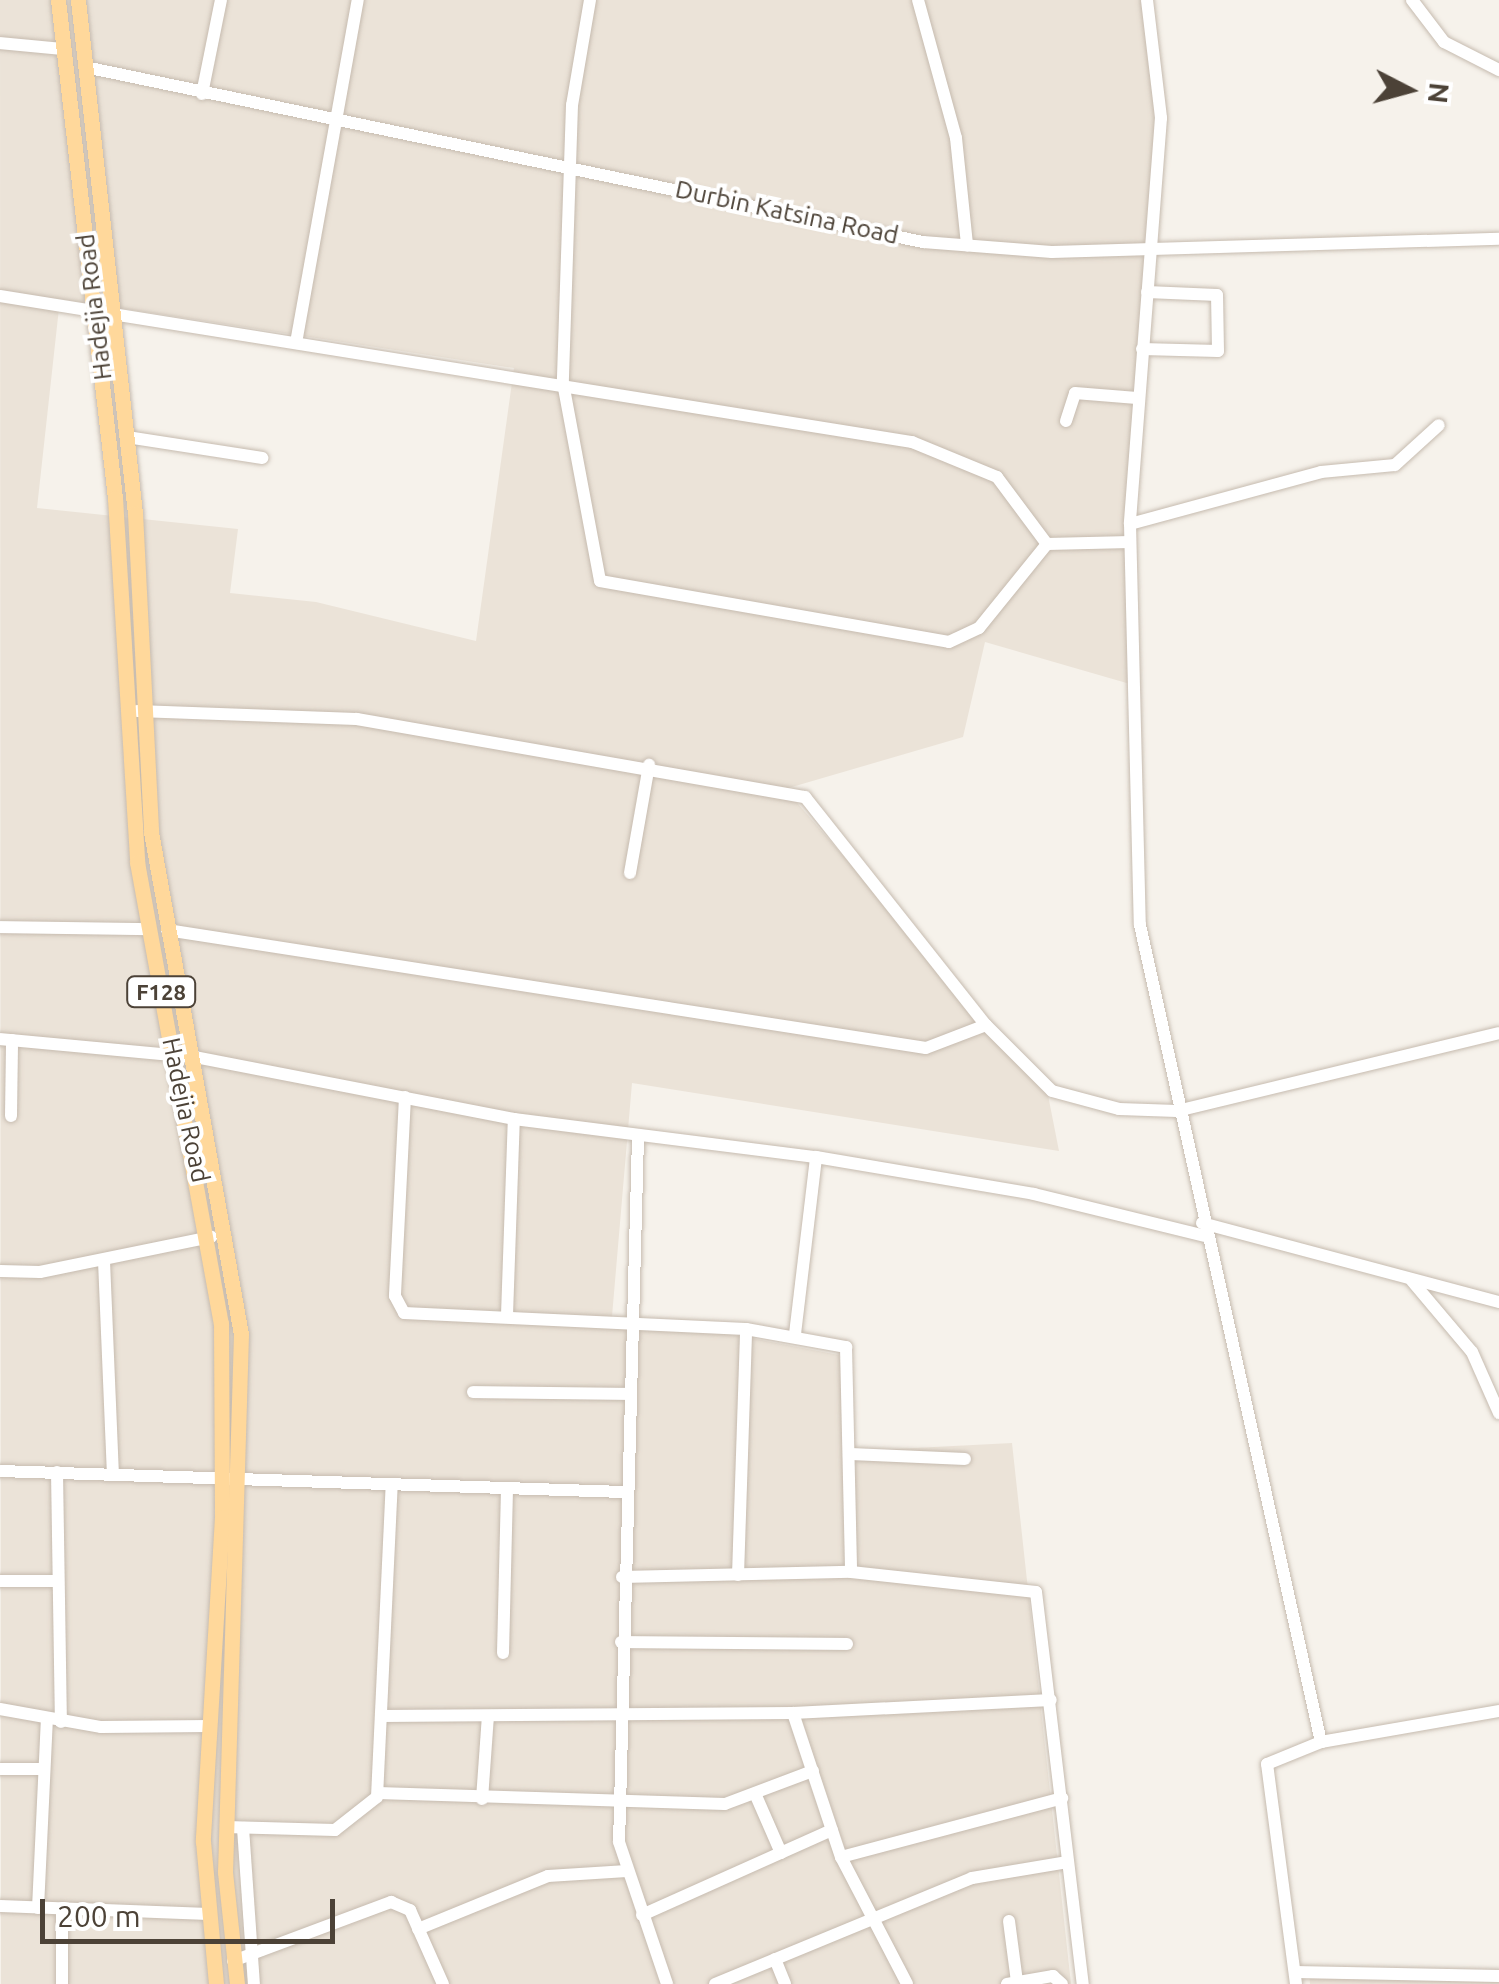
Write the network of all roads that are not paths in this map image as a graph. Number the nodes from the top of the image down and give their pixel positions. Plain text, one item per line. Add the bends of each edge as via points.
1 (58, 0) edge
2 (78, 0) edge
3 (220, 0) edge
4 (358, 0) edge
5 (590, 0) edge
6 (918, 0) edge
7 (1147, 0) edge
8 (1412, 0) edge
9 (0, 43) edge
10 (62, 49) junction
11 (85, 67) junction
12 (1499, 70) edge
13 (202, 94) junction
14 (336, 123) junction
15 (569, 167) junction
16 (1499, 239) edge
17 (968, 245) junction
18 (1152, 249) junction
19 (1148, 292) junction
20 (0, 296) edge
21 (94, 312) junction
22 (116, 315) junction
23 (296, 343) junction
24 (1142, 350) junction
25 (563, 384) junction
26 (1137, 398) junction
27 (1066, 421) dead end
28 (1439, 424) dead end
29 (127, 437) junction
30 (262, 458) dead end
31 (1130, 524) junction
32 (1130, 542) junction
33 (1047, 544) junction
34 (144, 711) junction
35 (123, 712) junction
36 (649, 765) junction
37 (630, 874) dead end
38 (0, 927) edge
39 (148, 929) junction
40 (167, 930) junction
41 (986, 1025) junction
42 (1499, 1033) edge
43 (6, 1040) edge
44 (175, 1056) junction
45 (195, 1056) junction
46 (405, 1097) junction
47 (1177, 1110) junction
48 (11, 1116) dead end
49 (514, 1119) junction
50 (638, 1137) junction
51 (816, 1157) junction
52 (1204, 1230) junction
53 (211, 1237) junction
54 (104, 1262) junction
55 (0, 1271) edge
56 (1410, 1279) junction
57 (1499, 1302) edge
58 (506, 1315) junction
59 (631, 1324) junction
60 (746, 1329) junction
61 (795, 1334) junction
62 (473, 1392) dead end
63 (628, 1394) junction
64 (1499, 1413) edge
65 (851, 1454) junction
66 (965, 1459) dead end
67 (0, 1471) edge
68 (56, 1472) junction
69 (113, 1472) junction
70 (224, 1473) junction
71 (242, 1474) junction
72 (392, 1484) junction
73 (506, 1488) junction
74 (624, 1492) junction
75 (851, 1572) junction
76 (738, 1575) junction
77 (622, 1577) junction
78 (57, 1581) junction
79 (0, 1582) edge
80 (621, 1642) junction
81 (847, 1644) dead end
82 (503, 1653) dead end
83 (1051, 1700) junction
84 (0, 1709) edge
85 (1499, 1711) edge
86 (620, 1713) junction
87 (793, 1713) junction
88 (381, 1716) junction
89 (488, 1716) junction
90 (54, 1721) junction
91 (209, 1726) junction
92 (1322, 1742) junction
93 (0, 1769) edge
94 (44, 1770) junction
95 (813, 1772) junction
96 (378, 1793) junction
97 (757, 1798) junction
98 (1062, 1798) junction
99 (482, 1799) junction
100 (618, 1806) junction
101 (832, 1830) junction
102 (231, 1832) junction
103 (203, 1842) junction
104 (781, 1853) junction
105 (841, 1857) junction
106 (1068, 1862) junction
107 (626, 1871) junction
108 (0, 1906) edge
109 (38, 1908) junction
110 (62, 1908) junction
111 (210, 1914) junction
112 (876, 1915) junction
113 (642, 1916) junction
114 (1009, 1921) dead end
115 (418, 1929) junction
116 (250, 1956) junction
117 (775, 1959) junction
118 (233, 1961) junction
119 (1499, 1976) edge
120 (1296, 1978) edge
121 (1012, 1983) edge
122 (62, 1984) edge
123 (216, 1984) edge
124 (237, 1984) edge
125 (254, 1984) edge
126 (443, 1984) edge
127 (667, 1984) edge
128 (715, 1984) edge
129 (785, 1984) edge
130 (907, 1984) edge
131 (1062, 1984) edge
132 (1082, 1984) edge

1 - 10 main road, Hadejia Road / F128
2 - 11 main road, Hadejia Road / F128
3 - 13 street
4 - 14 street
5 - 15 street
6 - 17 street via 956,138
7 - 18 street via 1161,118
8 - 12 street via 1444,42
9 - 10 street
10 - 21 main road, Hadejia Road / F128
11 - 13 street, Durbin Katsina Road
11 - 22 main road, Hadejia Road / F128
13 - 14 street, Durbin Katsina Road
14 - 15 street, Durbin Katsina Road
14 - 23 street
15 - 17 street, Durbin Katsina Road
15 - 25 street
16 - 18 street, Durbin Katsina Road
17 - 18 street, Durbin Katsina Road
18 - 19 street
19 - 24 street
19 - 24 street via 1216,296 1218,352
20 - 21 street
21 - 22 street
21 - 35 main road, Hadejia Road / F128 via 116,514
22 - 23 street
22 - 29 main road, Hadejia Road / F128
23 - 25 street
24 - 26 street
25 - 33 street via 946,452 996,477
25 - 33 street via 587,546 610,587 949,642 979,628
26 - 27 street via 1074,393
26 - 31 street
28 - 31 street via 1395,465 1321,472
29 - 30 street
29 - 34 main road, Hadejia Road / F128
31 - 32 street
32 - 33 street
32 - 47 street via 1140,925
34 - 35 street
34 - 36 street via 356,719
34 - 40 main road, Hadejia Road / F128
35 - 39 main road, Hadejia Road / F128
36 - 37 street
36 - 41 street via 788,792 819,807
38 - 39 street
39 - 44 main road, Hadejia Road / F128
40 - 41 street via 926,1048
40 - 45 main road, Hadejia Road / F128
41 - 47 street via 1052,1092 1075,1102
42 - 47 street
43 - 44 street
43 - 48 street
44 - 45 street
44 - 53 main road, Hadejia Road / F128
45 - 46 street
45 - 71 main road, Hadejia Road / F128 via 233,1263
46 - 49 street
46 - 58 street via 397,1306
47 - 52 street
49 - 50 street
49 - 58 street
50 - 51 street
50 - 59 street
51 - 52 street
51 - 61 street
52 - 56 street
52 - 92 street via 1266,1469
53 - 54 street
53 - 70 main road, Hadejia Road / F128
54 - 55 street
54 - 69 street
56 - 57 street
56 - 64 street via 1472,1352
58 - 59 street
59 - 60 street
59 - 63 street
60 - 61 street
60 - 76 street
61 - 65 street via 846,1347
62 - 63 street
63 - 74 street
65 - 66 street
65 - 75 street
67 - 68 street
68 - 69 street
68 - 78 street
69 - 70 street
70 - 71 street
70 - 91 main road, Hadejia Road / F128
71 - 72 street
71 - 102 main road, Hadejia Road / F128
72 - 73 street
72 - 88 street
73 - 74 street
73 - 82 street
74 - 77 street
75 - 76 street
75 - 83 street via 1028,1586 1040,1600
76 - 77 street
77 - 80 street
78 - 79 street
78 - 90 street
80 - 81 street
80 - 86 street
83 - 87 street
83 - 98 street
84 - 90 street
85 - 92 street
86 - 87 street
86 - 89 street
86 - 100 street
87 - 95 street
88 - 89 street
88 - 96 street
89 - 99 street
90 - 91 street
90 - 94 street
91 - 103 main road, Hadejia Road / F128
92 - 120 street via 1275,1756 1264,1781
93 - 94 street
94 - 109 street
95 - 97 street
95 - 101 street
96 - 99 street
96 - 102 street via 346,1827
97 - 100 street
97 - 104 street
98 - 105 street
98 - 106 street
99 - 100 street
100 - 107 street
101 - 104 street
101 - 105 street
102 - 103 main road
102 - 116 street
102 - 118 main road, Hadejia Road / F128
103 - 111 main road, Hadejia Road / F128
104 - 113 street
105 - 112 street
106 - 112 street via 972,1878
106 - 132 street
107 - 113 street
107 - 115 street via 548,1876
108 - 109 street
109 - 110 street
110 - 111 street
110 - 122 street
111 - 123 main road, Hadejia Road / F128
112 - 117 street
112 - 130 street
113 - 127 street
114 - 121 street
115 - 116 street via 404,1904 391,1902
115 - 126 street
116 - 118 street
116 - 125 street
117 - 128 street
117 - 129 street
118 - 124 main road, Hadejia Road / F128
119 - 120 street
121 - 131 street via 1053,1976

